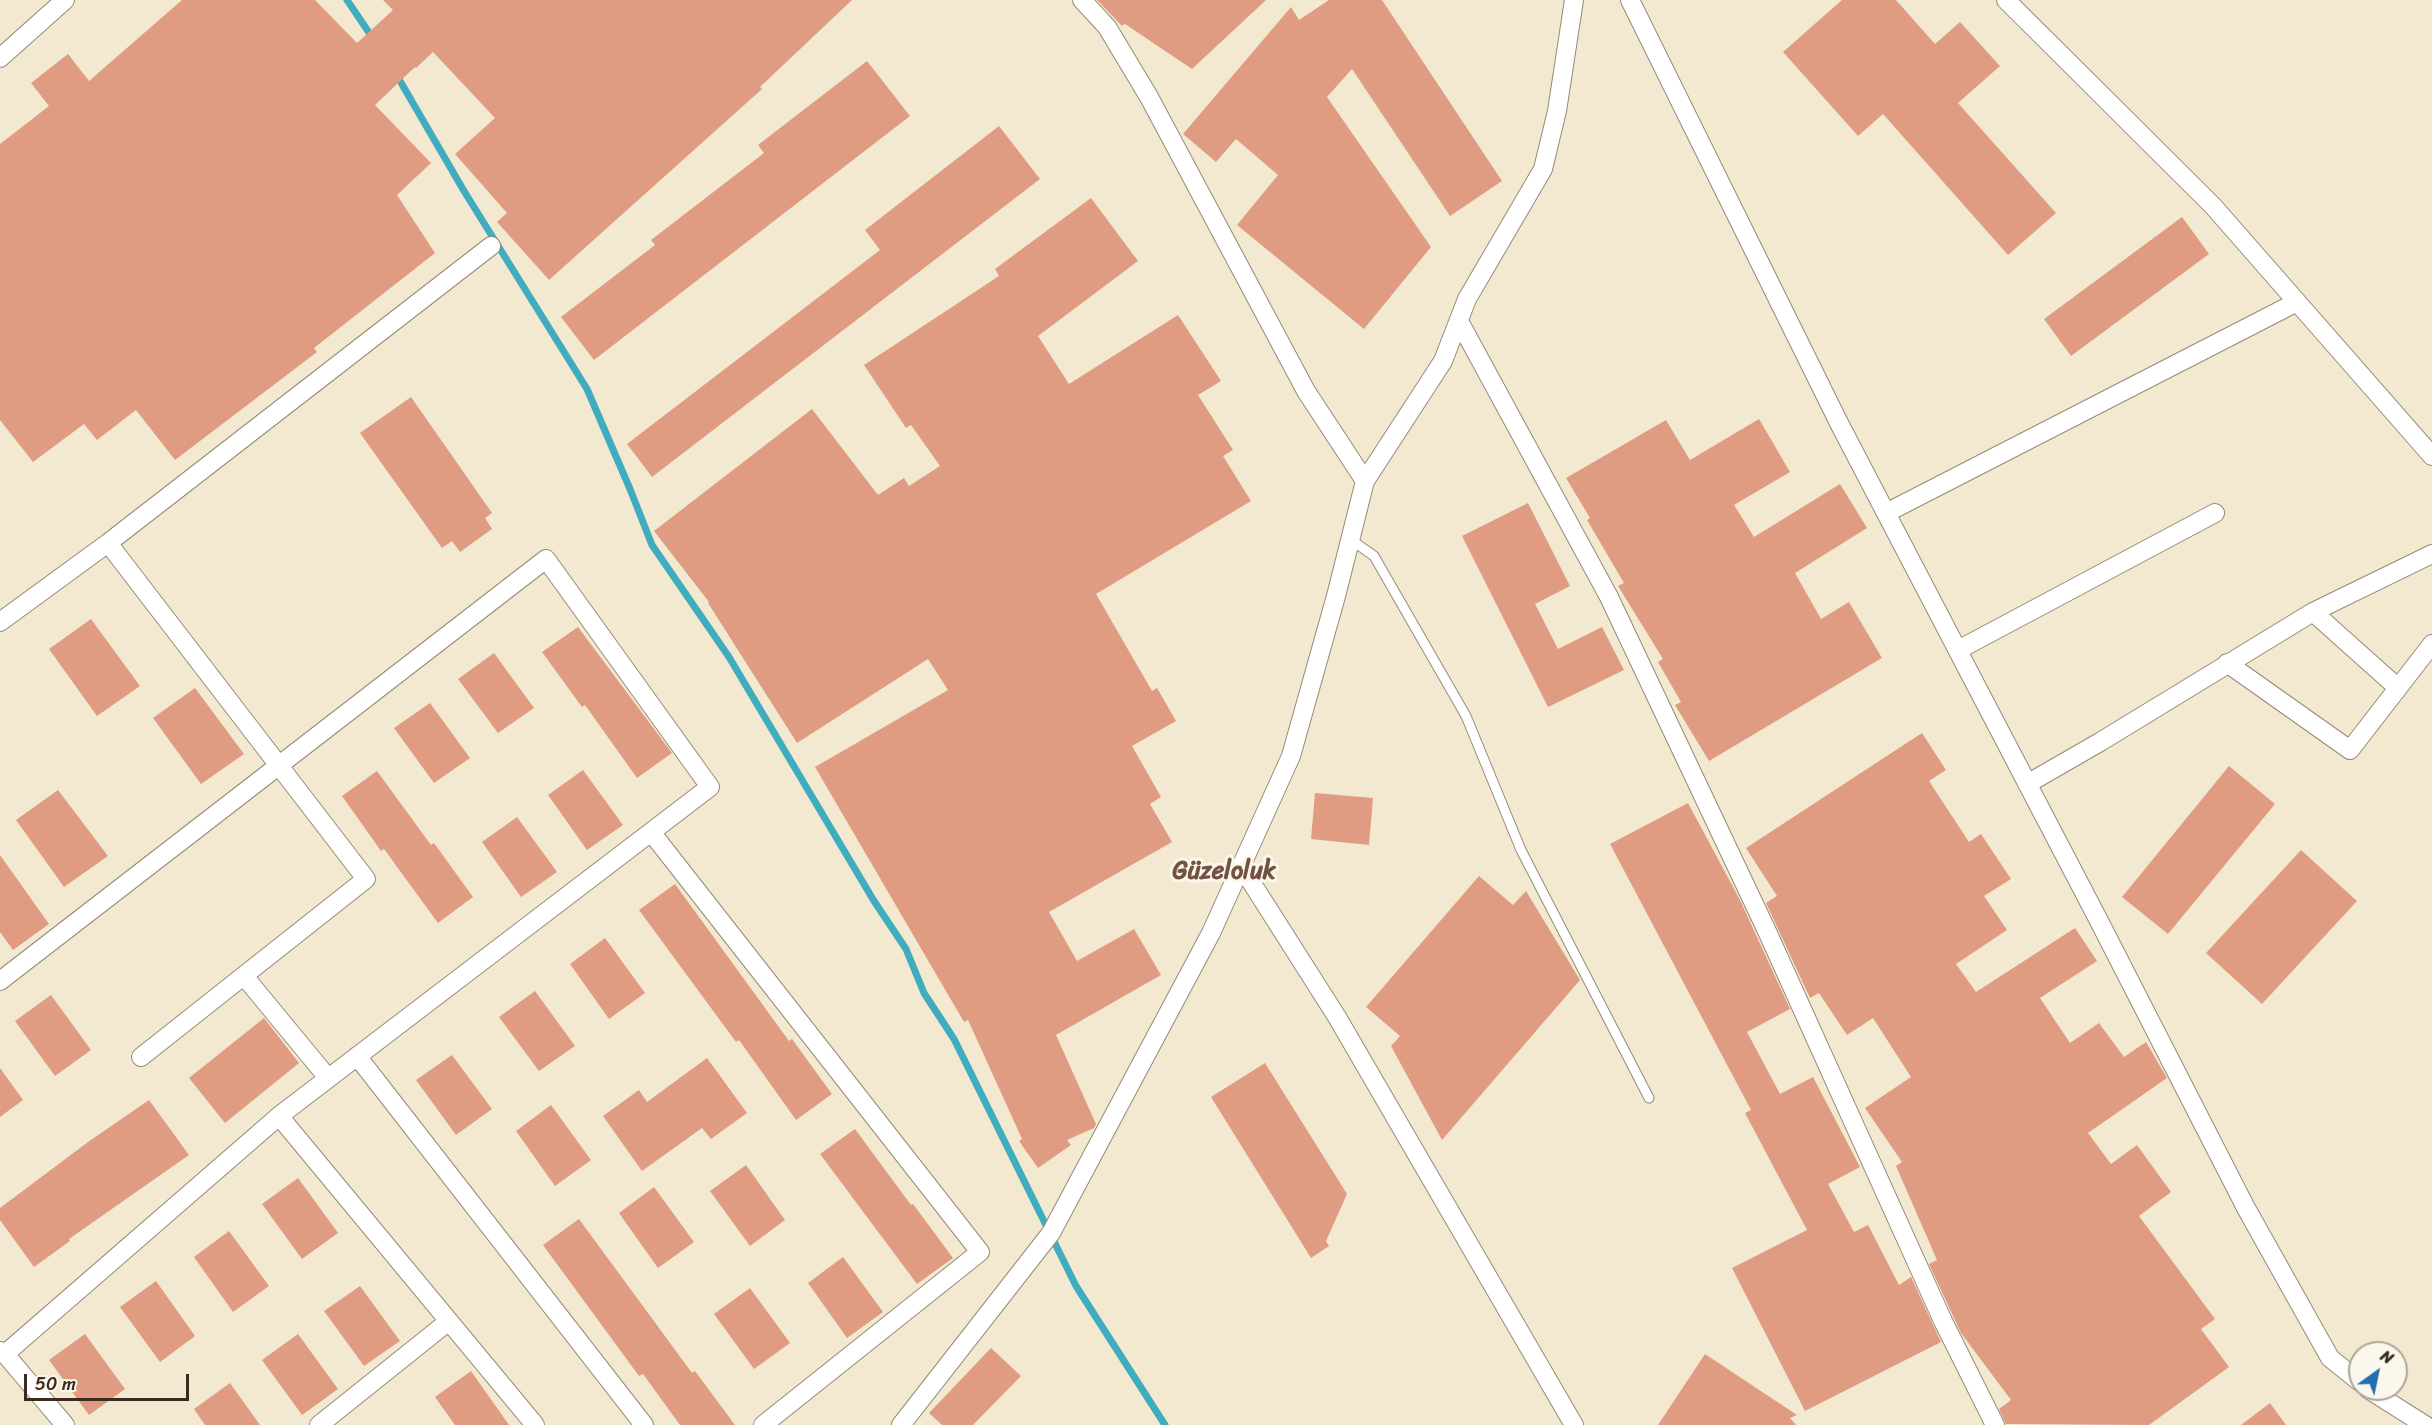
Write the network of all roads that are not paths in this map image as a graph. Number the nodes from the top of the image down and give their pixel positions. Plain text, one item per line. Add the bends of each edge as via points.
1 (65, 0) edge
2 (1082, 0) edge
3 (1574, 0) edge
4 (1630, 0) edge
5 (2006, 0) edge
6 (0, 58) edge
7 (492, 246) dead end
8 (2297, 302) junction
9 (1459, 321) junction
10 (2432, 456) edge
11 (1365, 481) junction
12 (1886, 513) junction
13 (2215, 513) dead end
14 (1350, 539) junction
15 (108, 543) junction
16 (2432, 554) edge
17 (2313, 612) junction
18 (0, 622) edge
19 (2432, 644) edge
20 (1958, 651) junction
21 (2227, 663) junction
22 (2398, 688) junction
23 (278, 766) junction
24 (2027, 784) junction
25 (651, 832) junction
26 (1241, 866) junction
27 (244, 976) junction
28 (0, 981) edge
29 (357, 1056) junction
30 (141, 1057) dead end
31 (328, 1078) junction
32 (1649, 1098) dead end
33 (279, 1116) junction
34 (449, 1321) junction
35 (2, 1352) edge
36 (2348, 1373) edge
37 (2387, 1401) edge
38 (65, 1425) edge
39 (319, 1425) edge
40 (535, 1425) edge
41 (644, 1425) edge
42 (763, 1425) edge
43 (901, 1425) edge
44 (1574, 1425) edge
45 (1995, 1425) edge
46 (2425, 1425) edge

1 - 6 street
2 - 11 street via 1107,27 1149,97 1306,391
3 - 9 street via 1557,111 1543,169 1467,299
4 - 12 street
5 - 8 street via 2213,206
7 - 15 street
8 - 10 street
8 - 12 street
9 - 11 street via 1443,361
9 - 45 street via 1609,597 1771,939 1943,1321
11 - 14 street
12 - 20 street
13 - 20 street
14 - 26 street via 1291,756
14 - 32 lane via 1374,556 1466,716 1521,850
15 - 18 street
15 - 23 street
16 - 17 street
17 - 21 street
17 - 22 street
19 - 22 street
20 - 24 street
21 - 22 street via 2350,750
21 - 24 street
23 - 25 street via 546,559 710,787
23 - 27 street via 366,879
23 - 28 street
24 - 36 street via 2257,1228 2330,1358
25 - 29 street
25 - 42 street via 980,1252
26 - 43 street via 1210,933 1046,1240
26 - 44 street via 1338,1017
27 - 30 street
27 - 31 street
29 - 31 street
29 - 41 street
31 - 33 street
33 - 34 street
33 - 35 street
34 - 39 street
34 - 40 street
35 - 38 street
37 - 46 street

